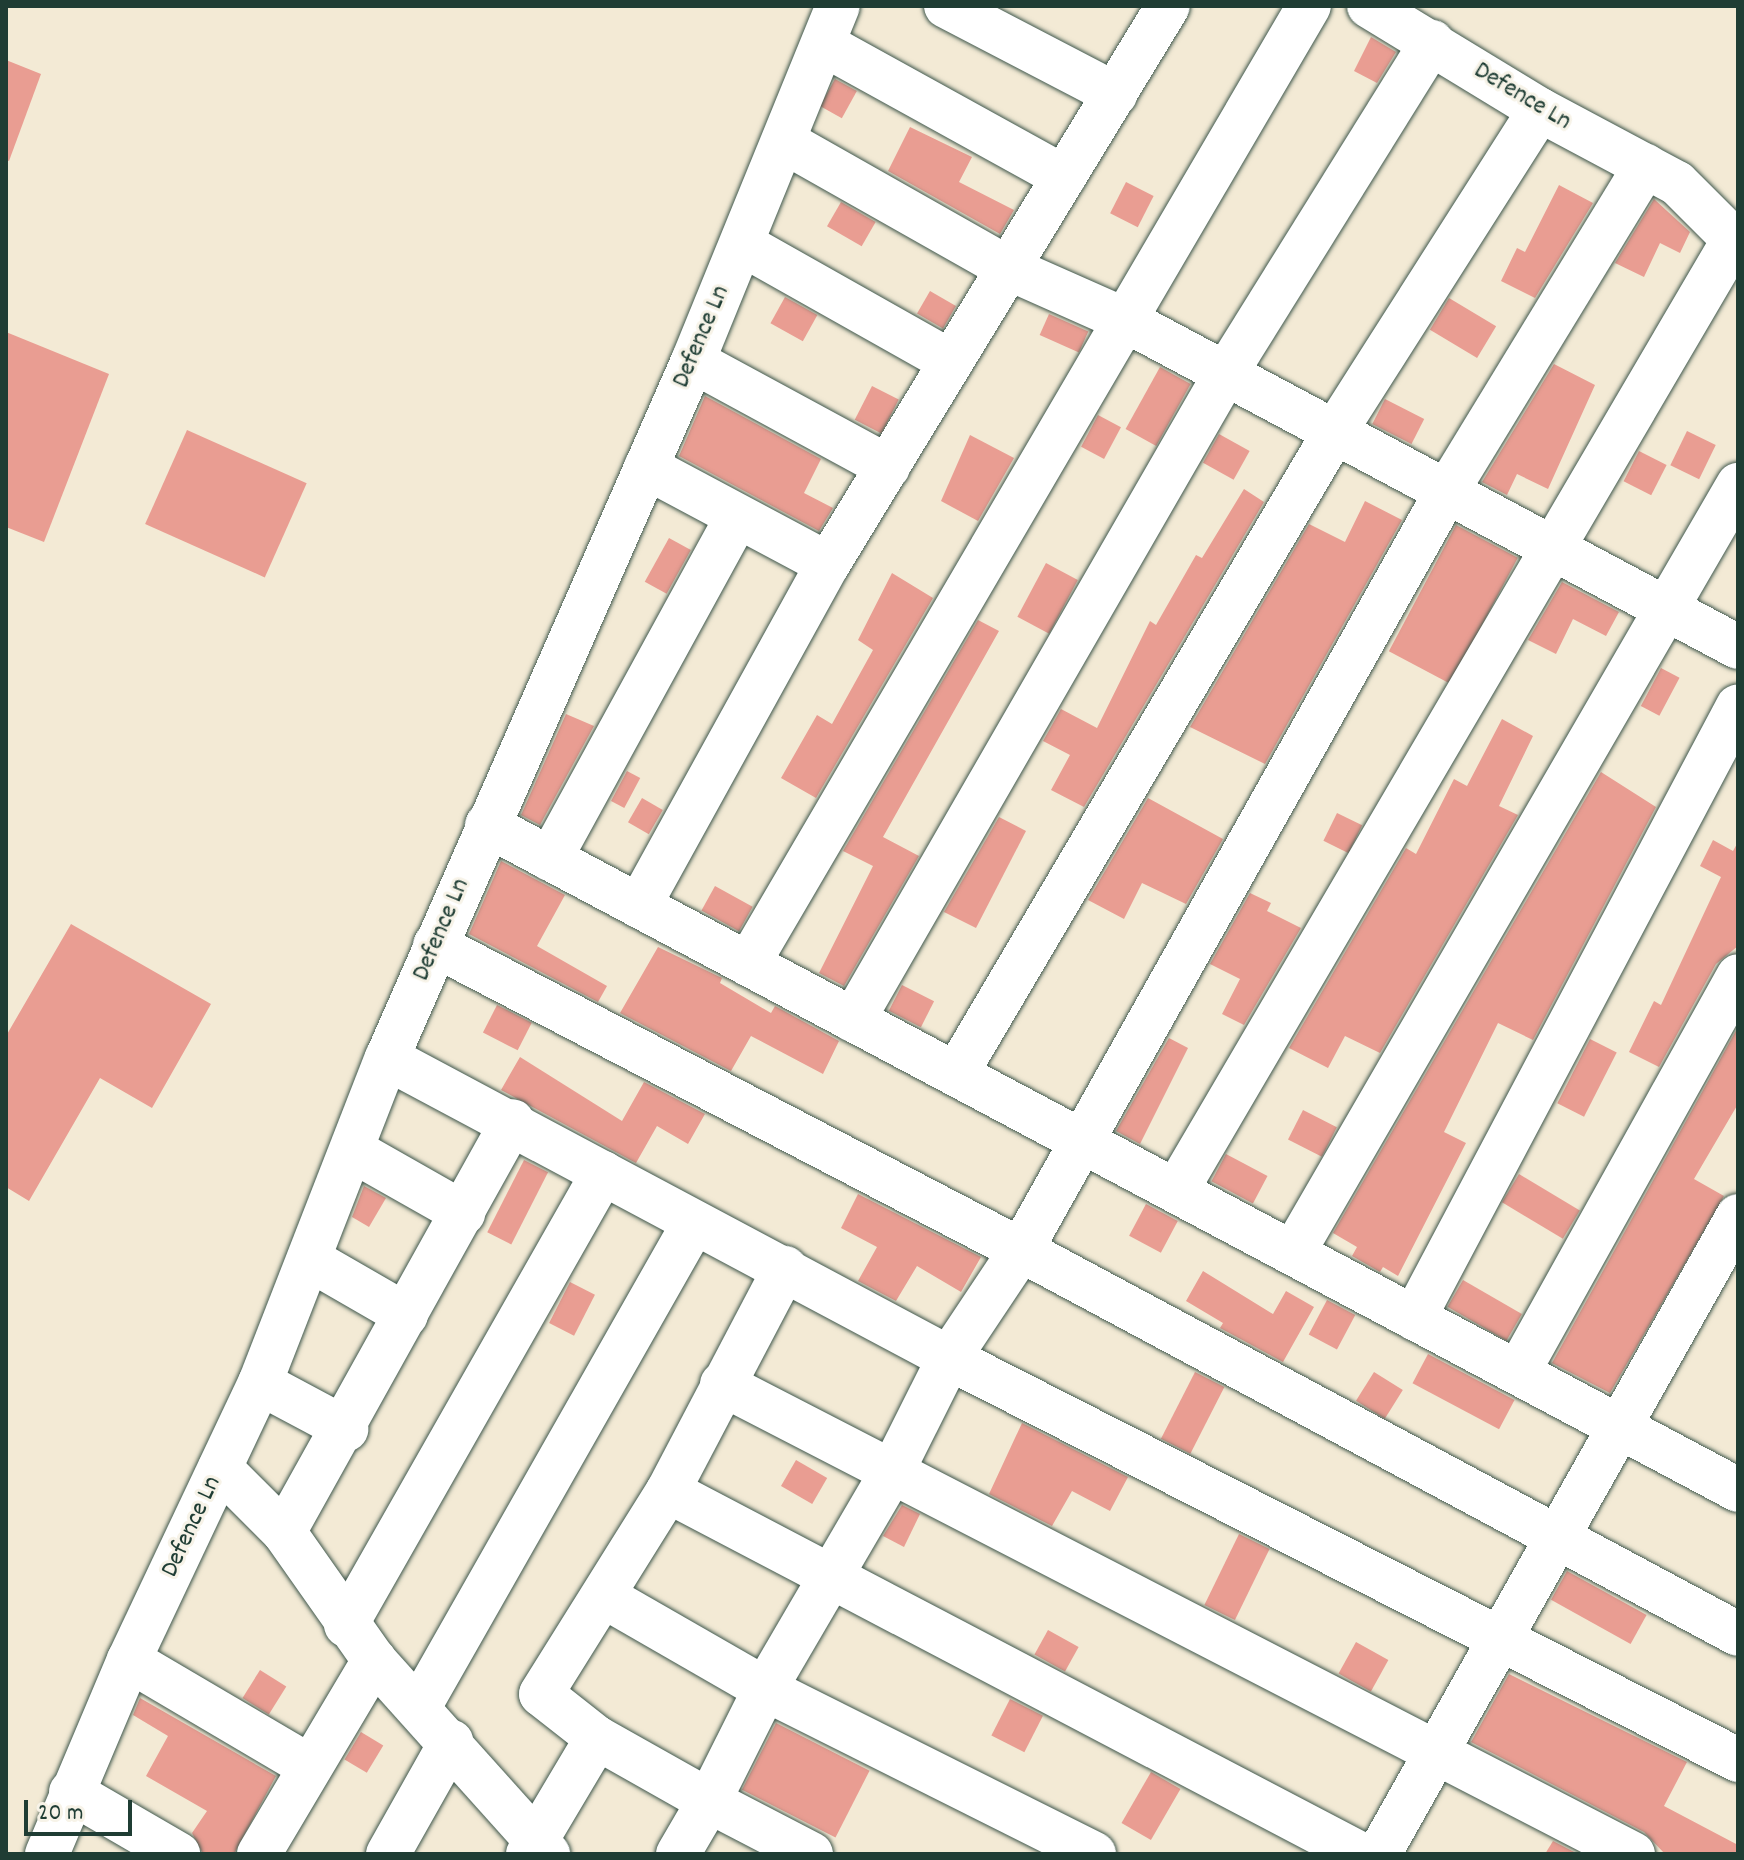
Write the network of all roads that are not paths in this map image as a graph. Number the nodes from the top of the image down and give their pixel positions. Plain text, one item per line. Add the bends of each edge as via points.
1 (946, 6) edge
2 (1309, 6) edge
3 (1369, 6) edge
4 (1166, 7) edge
5 (832, 26) edge
6 (1432, 42) junction
7 (1115, 94) junction
8 (1540, 110) junction
9 (785, 142) junction
10 (1661, 175) junction
11 (1064, 177) junction
12 (1736, 242) edge
13 (742, 244) junction
14 (1008, 268) junction
15 (1123, 319) junction
16 (693, 361) junction
17 (951, 362) junction
18 (1226, 373) junction
19 (1334, 433) junction
20 (646, 467) junction
21 (888, 467) junction
22 (1738, 485) edge
23 (1447, 491) junction
24 (737, 517) junction
25 (1553, 545) junction
26 (828, 564) junction
27 (1664, 608) junction
28 (1738, 647) edge
29 (1738, 706) edge
30 (487, 825) junction
31 (550, 859) junction
32 (639, 906) junction
33 (435, 945) junction
34 (748, 964) junction
35 (1738, 976) edge
36 (853, 1020) junction
37 (387, 1058) junction
38 (956, 1074) junction
39 (513, 1121) junction
40 (1079, 1140) junction
41 (352, 1150) junction
42 (603, 1173) junction
43 (1176, 1191) junction
44 (463, 1213) junction
45 (1738, 1216) edge
46 (694, 1223) junction
47 (1021, 1250) junction
48 (1293, 1253) junction
49 (309, 1259) junction
50 (785, 1268) junction
51 (406, 1315) junction
52 (1414, 1318) junction
53 (949, 1358) junction
54 (1518, 1372) junction
55 (260, 1383) junction
56 (722, 1384) junction
57 (1620, 1427) junction
58 (346, 1429) junction
59 (220, 1468) junction
60 (892, 1472) junction
61 (1737, 1487) edge
62 (668, 1491) junction
63 (284, 1532) junction
64 (1557, 1539) junction
65 (831, 1576) junction
66 (605, 1597) junction
67 (346, 1625) junction
68 (1738, 1634) edge
69 (1501, 1640) junction
70 (129, 1660) junction
71 (374, 1660) junction
72 (765, 1689) junction
73 (419, 1707) junction
74 (597, 1738) junction
75 (451, 1742) junction
76 (1438, 1754) junction
77 (1738, 1760) edge
78 (309, 1766) junction
79 (71, 1792) junction
80 (709, 1801) junction
81 (538, 1849) edge
82 (47, 1854) edge
83 (178, 1854) edge
84 (259, 1854) edge
85 (388, 1854) edge
86 (678, 1854) edge
87 (811, 1854) edge
88 (1094, 1854) edge
89 (1360, 1854) edge
90 (1379, 1854) edge
91 (1633, 1854) edge

1 - 7 street
2 - 15 street
3 - 6 street, Defence Ln
4 - 7 street
5 - 9 street, Defence Ln
5 - 11 street
6 - 8 street, Defence Ln
6 - 18 street
7 - 11 street
8 - 10 street, Defence Ln
8 - 19 street
9 - 13 street, Defence Ln
9 - 14 street
10 - 12 street, Defence Ln
10 - 23 street
11 - 14 street
12 - 25 street
13 - 16 street, Defence Ln
13 - 17 street
14 - 15 street
14 - 17 street
15 - 18 street
15 - 34 street
16 - 20 street, Defence Ln
16 - 21 street
17 - 21 street
18 - 19 street
18 - 36 street
19 - 23 street
19 - 38 street
20 - 24 street
20 - 30 street, Defence Ln
21 - 26 street
22 - 27 street
23 - 25 street
23 - 40 street
24 - 26 street
24 - 31 street
25 - 27 street
25 - 43 street
26 - 32 street
27 - 28 street
27 - 48 street
29 - 52 street
30 - 31 street
30 - 33 street, Defence Ln
31 - 32 street
32 - 34 street
33 - 37 street, Defence Ln
33 - 47 street
34 - 36 street
35 - 54 street
36 - 38 street
37 - 39 street
37 - 41 street, Defence Ln
38 - 40 street
39 - 42 street
39 - 44 street
40 - 43 street
40 - 47 street
41 - 44 street
41 - 49 street, Defence Ln
42 - 46 street
42 - 67 street
43 - 48 street
44 - 51 street
45 - 57 street
46 - 50 street
46 - 73 street
47 - 53 street
47 - 64 street
48 - 52 street
49 - 51 street
49 - 55 street, Defence Ln
50 - 53 street
50 - 56 street
51 - 58 street
52 - 54 street
53 - 60 street
53 - 69 street
54 - 57 street
55 - 58 street
55 - 59 street, Defence Ln
56 - 60 street
56 - 62 street
57 - 61 street
57 - 64 street
58 - 63 street
59 - 63 street
59 - 70 street, Defence Ln
60 - 65 street
60 - 76 street
62 - 65 street
62 - 66 street
63 - 67 street
64 - 68 street
64 - 69 street
65 - 72 street
65 - 89 street
66 - 72 street
66 - 74 street via 541,1694
67 - 71 street
69 - 76 street
69 - 77 street
70 - 78 street
70 - 79 street, Defence Ln
71 - 73 street
71 - 78 street
72 - 80 street
72 - 88 street
73 - 75 street
74 - 80 street
74 - 81 street
75 - 81 street
75 - 85 street
76 - 90 street
76 - 91 street
78 - 84 street
79 - 82 street, Defence Ln
79 - 83 street
80 - 86 street
80 - 87 street

